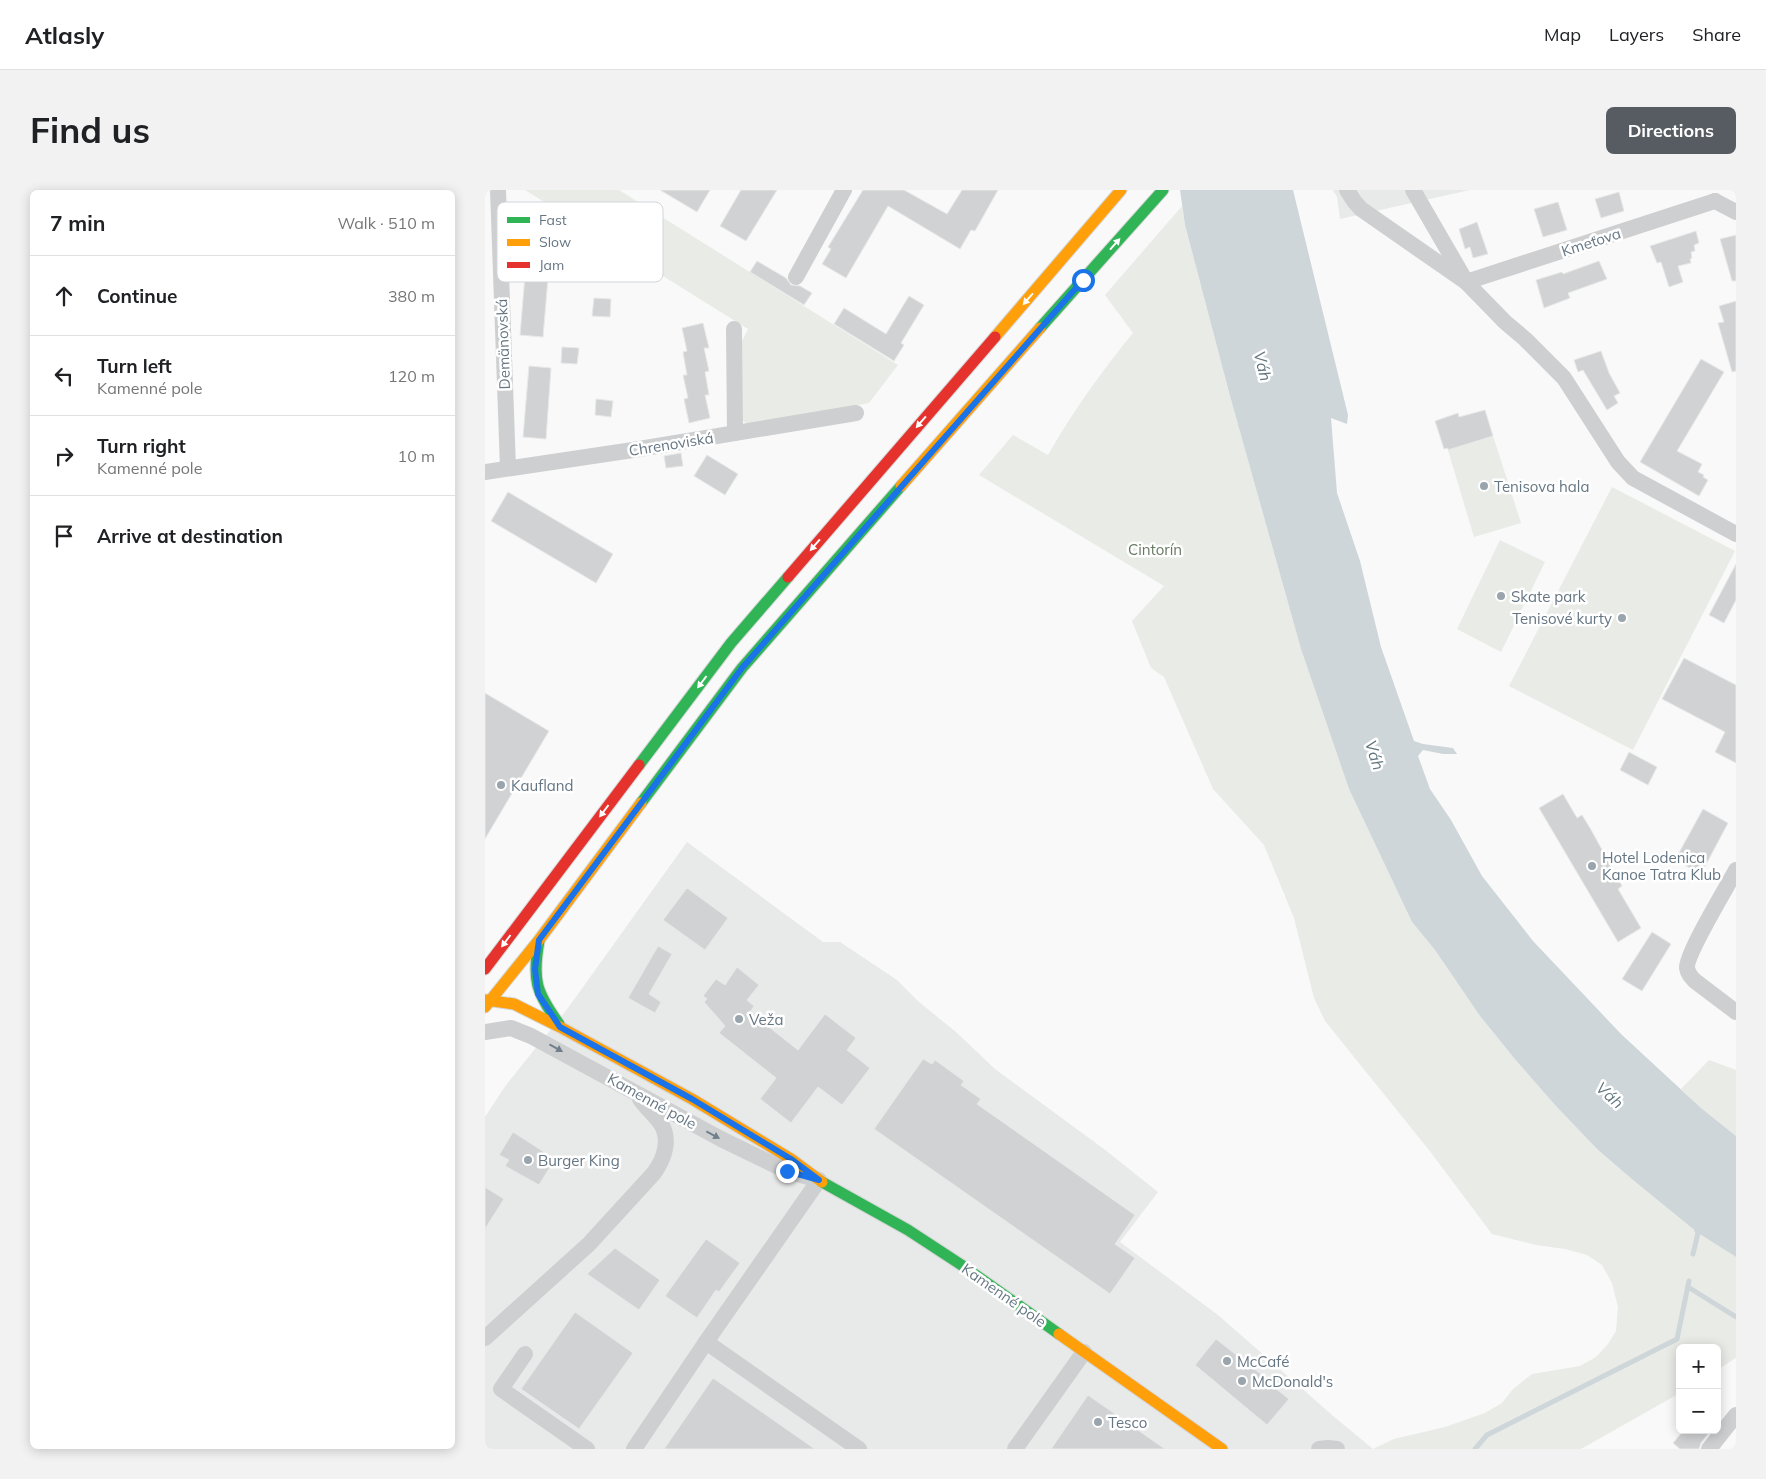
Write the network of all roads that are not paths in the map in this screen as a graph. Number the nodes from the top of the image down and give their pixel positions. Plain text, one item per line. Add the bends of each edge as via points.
1 (844, 190) edge
2 (1121, 190) edge
3 (1163, 190) edge
4 (1347, 190) edge
5 (1413, 190) edge
6 (1714, 196) edge
7 (1736, 212) edge
8 (796, 278) dead end
9 (501, 282) edge
10 (1466, 282) junction
11 (734, 329) dead end
12 (856, 413) dead end
13 (735, 433) junction
14 (508, 468) junction
15 (485, 472) edge
16 (1736, 534) edge
17 (1736, 870) edge
18 (539, 940) junction
19 (485, 969) edge
20 (486, 1003) edge
21 (1736, 1012) edge
22 (560, 1027) junction
23 (511, 1028) junction
24 (485, 1032) edge
25 (636, 1093) junction
26 (819, 1180) junction
27 (485, 1338) edge
28 (706, 1342) junction
29 (1084, 1352) junction
30 (525, 1354) dead end
31 (1736, 1415) edge
32 (587, 1449) edge
33 (634, 1449) edge
34 (859, 1449) edge
35 (1015, 1449) edge
36 (1222, 1449) edge
37 (1319, 1449) edge
38 (1337, 1449) edge
39 (1709, 1449) edge

1 - 8 street
2 -> 19 main road via 731,643
18 -> 3 main road via 742,668
4 - 10 street via 1361,209
5 - 10 street
6 - 7 street
6 - 10 street, Kmeťova
9 - 14 street, Demänovská
10 - 16 street via 1564,378 1618,462 1633,478
11 - 13 street
12 - 13 street, Chrenoviská
13 - 14 street, Chrenoviská
14 - 15 street, Chrenoviská
17 - 21 street via 1688,960 1687,968 1695,981
18 - 20 main road
18 - 22 main road via 535,969 538,994
20 - 22 main road, Kamenné pole via 514,1004
20 - 23 street
22 - 26 main road, Kamenné pole via 692,1099 791,1159
23 - 24 street
23 -> 25 street, Kamenné pole via 547,1043
25 -> 26 street, Kamenné pole via 787,1171
25 - 27 street via 663,1128 666,1143 662,1162 589,1244
26 - 28 street
26 - 29 main road, Kamenné pole via 940,1250
28 - 33 street
28 - 34 street
29 - 35 street
29 - 36 main road, Kamenné pole
30 - 32 street via 501,1389
31 - 39 street
37 - 38 street

